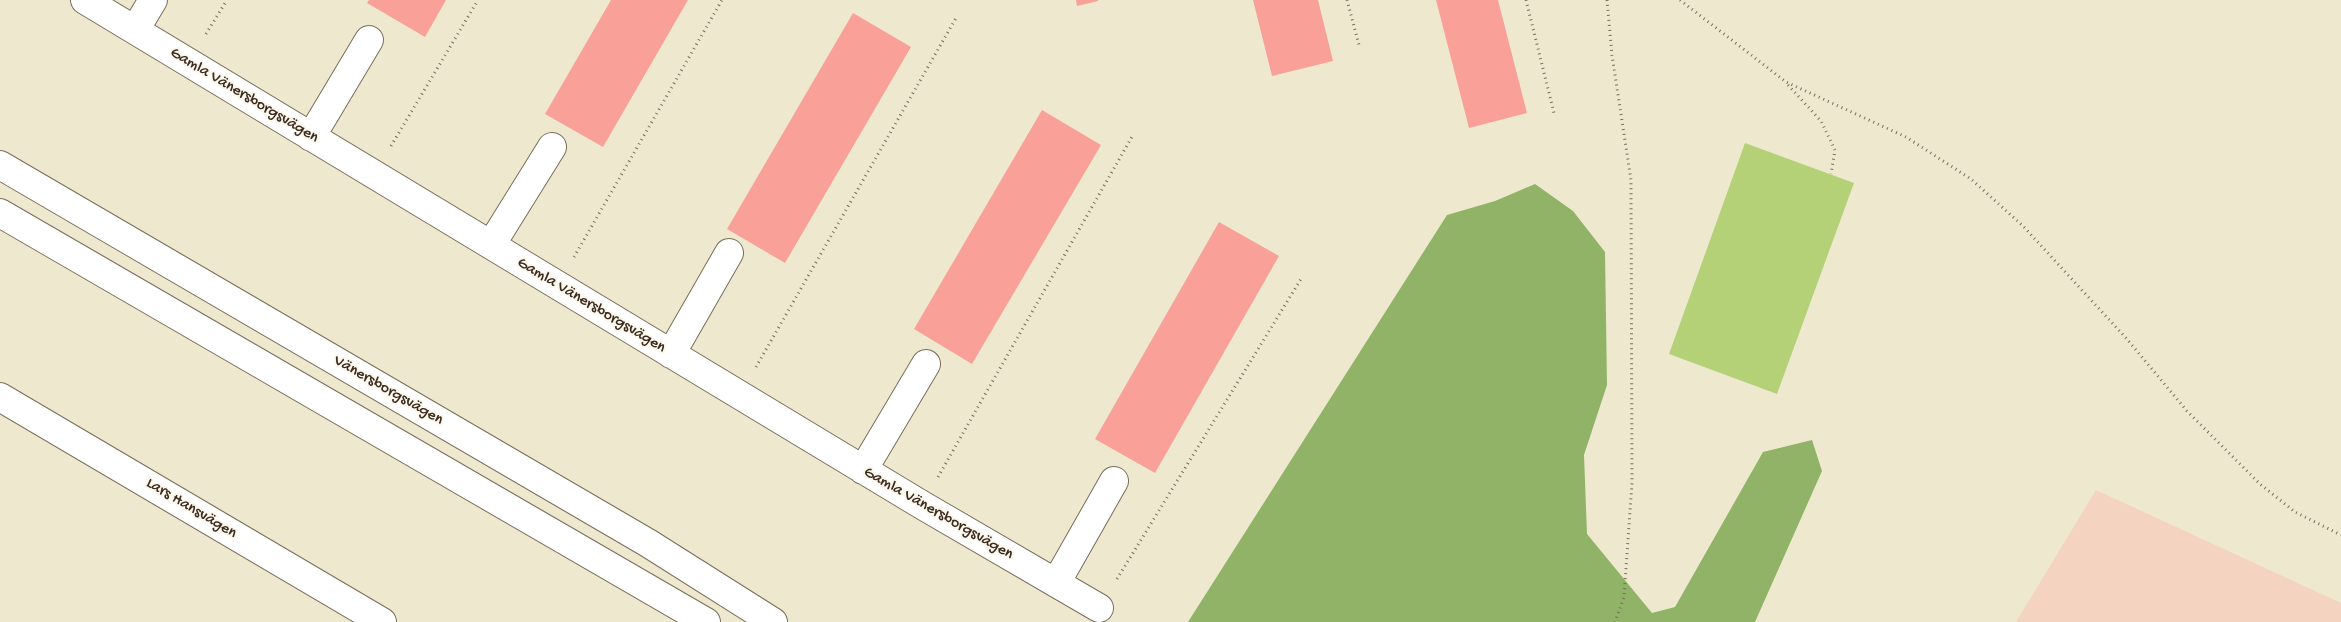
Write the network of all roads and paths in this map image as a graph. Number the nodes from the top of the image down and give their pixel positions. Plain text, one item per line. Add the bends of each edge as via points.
1 (85, 0) edge
2 (153, 0) edge
3 (227, 0) edge
4 (478, 0) edge
5 (722, 0) edge
6 (1347, 0) edge
7 (1526, 0) edge
8 (1607, 0) edge
9 (1680, 0) edge
10 (956, 18) dead end
11 (135, 30) junction
12 (369, 40) dead end
13 (1359, 44) dead end
14 (188, 62) junction
15 (1786, 82) junction
16 (1554, 114) dead end
17 (1133, 135) dead end
18 (311, 136) junction
19 (552, 147) dead end
20 (0, 165) edge
21 (1831, 174) dead end
22 (374, 175) junction
23 (0, 213) edge
24 (491, 246) junction
25 (729, 253) dead end
26 (1301, 279) dead end
27 (557, 286) junction
28 (671, 354) junction
29 (926, 364) dead end
30 (740, 396) junction
31 (0, 397) edge
32 (863, 470) junction
33 (1114, 481) dead end
34 (922, 506) junction
35 (2341, 535) edge
36 (1056, 583) junction
37 (1099, 608) joint
38 (382, 622) edge
39 (706, 622) edge
40 (773, 622) edge
41 (1615, 622) edge

1 - 11 main road, Gamla Vänersborgsvägen
2 - 11 main road
3 - 14 path
4 - 22 path
5 - 27 path
6 - 13 path
7 - 16 path
8 - 41 path via 1631,180 1632,483 1624,597
9 - 15 path
10 - 30 path
11 - 14 main road, Gamla Vänersborgsvägen
12 - 18 main road
14 - 18 main road, Gamla Vänersborgsvägen
15 - 21 path via 1821,121 1836,150
15 - 35 path via 1906,137 1971,179 2023,226 2126,338 2187,411 2260,484 2295,512
17 - 34 path
18 - 22 main road, Gamla Vänersborgsvägen
19 - 24 main road
20 - 40 main road, Vänersborgsvägen via 648,543
22 - 24 main road, Gamla Vänersborgsvägen
23 - 39 main road
24 - 27 main road, Gamla Vänersborgsvägen
25 - 28 main road
26 - 37 path
27 - 28 main road, Gamla Vänersborgsvägen
28 - 30 main road, Gamla Vänersborgsvägen
29 - 32 main road
30 - 32 main road, Gamla Vänersborgsvägen
31 - 38 main road, Lars Hansvägen
32 - 34 main road, Gamla Vänersborgsvägen
33 - 36 main road
34 - 36 main road, Gamla Vänersborgsvägen
36 - 37 main road, Gamla Vänersborgsvägen

